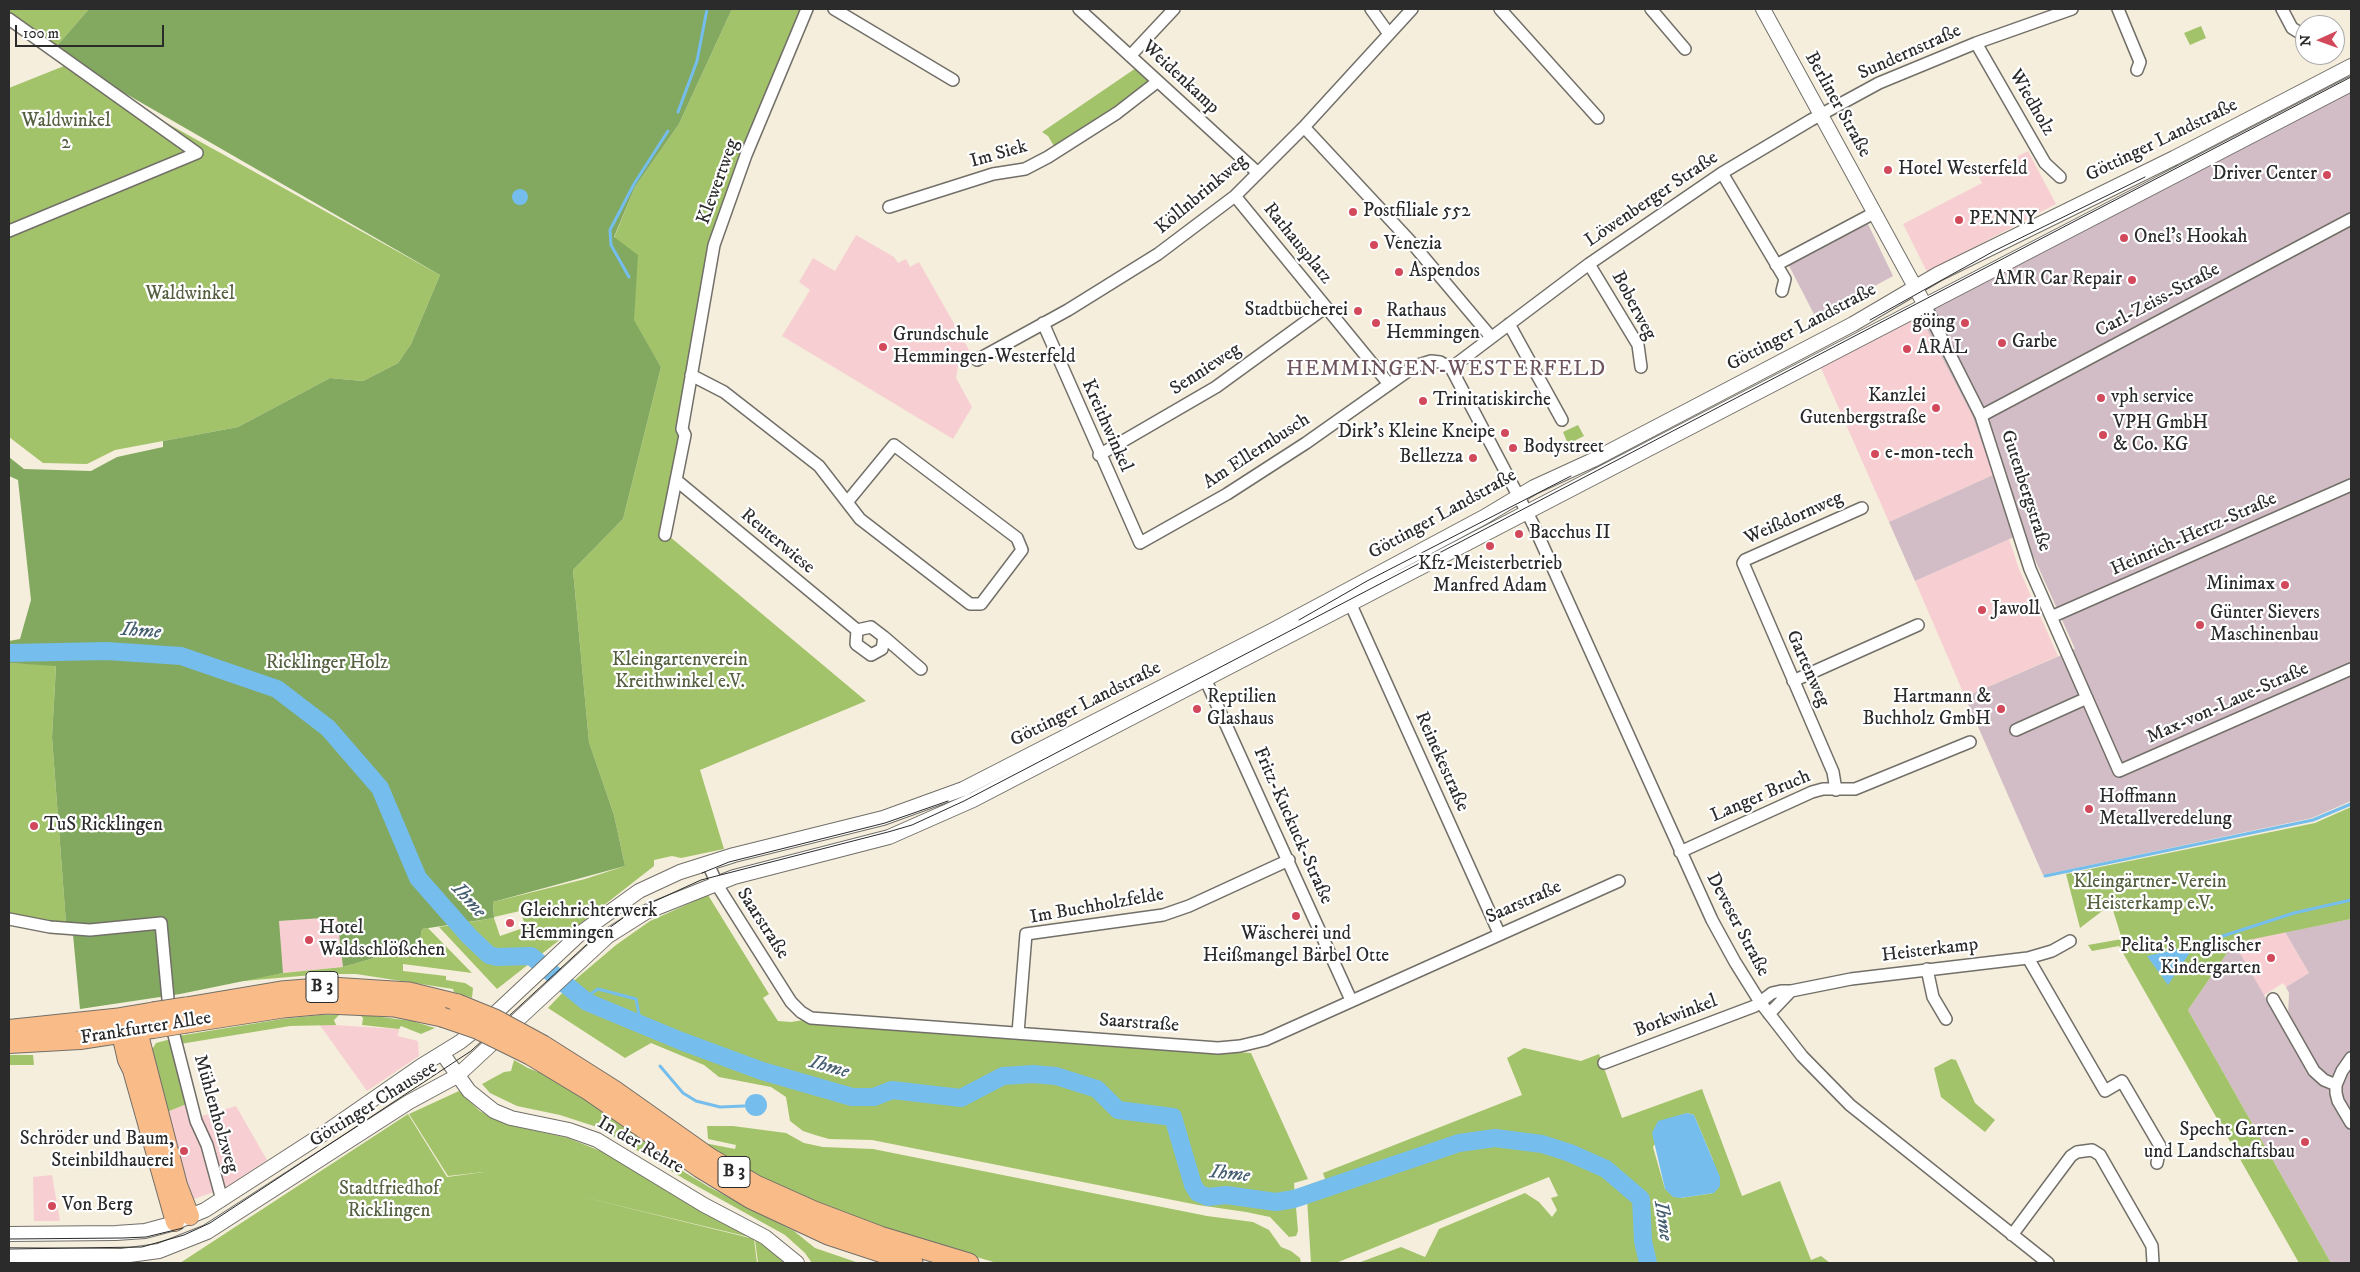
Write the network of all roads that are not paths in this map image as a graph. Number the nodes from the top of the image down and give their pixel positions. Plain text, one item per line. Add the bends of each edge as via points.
1 (807, 9) edge
2 (834, 9) edge
3 (1079, 9) edge
4 (1174, 9) edge
5 (1371, 9) edge
6 (1412, 9) edge
7 (1500, 9) edge
8 (1651, 9) edge
9 (1763, 9) edge
10 (2072, 9) edge
11 (2118, 9) edge
12 (2282, 9) edge
13 (9, 19) edge
14 (2295, 30) edge
15 (1389, 34) junction
16 (1976, 43) junction
17 (1685, 49) dead end
18 (1130, 56) junction
19 (2351, 66) edge
20 (2137, 70) dead end
21 (953, 80) dead end
22 (1157, 82) junction
23 (2351, 84) edge
24 (1821, 115) junction
25 (1598, 118) dead end
26 (1304, 127) junction
27 (1258, 173) junction
28 (1722, 174) junction
29 (2060, 177) dead end
30 (1235, 196) junction
31 (889, 207) dead end
32 (1874, 213) junction
33 (2351, 219) edge
34 (9, 231) edge
35 (1589, 264) junction
36 (1776, 265) junction
37 (1782, 291) dead end
38 (1921, 297) junction
39 (1326, 307) junction
40 (1043, 323) junction
41 (1509, 324) junction
42 (1491, 337) junction
43 (977, 360) dead end
44 (1642, 367) dead end
45 (1451, 368) junction
46 (691, 375) junction
47 (1389, 384) junction
48 (1981, 416) junction
49 (1562, 420) dead end
50 (1099, 455) junction
51 (676, 480) junction
52 (2351, 485) edge
53 (848, 501) junction
54 (1524, 506) junction
55 (1862, 508) dead end
56 (665, 534) dead end
57 (1140, 543) joint
58 (1742, 563) joint
59 (1351, 605) junction
60 (2051, 617) junction
61 (1918, 625) dead end
62 (857, 630) junction
63 (884, 636) junction
64 (921, 668) dead end
65 (2351, 668) edge
66 (1203, 673) junction
67 (1793, 681) junction
68 (2087, 698) junction
69 (2016, 730) dead end
70 (1970, 742) dead end
71 (2119, 771) joint
72 (1836, 790) junction
73 (1680, 852) junction
74 (1289, 860) junction
75 (708, 864) junction
76 (1619, 880) dead end
77 (716, 883) junction
78 (613, 907) joint
79 (9, 919) edge
80 (1499, 933) junction
81 (2070, 941) dead end
82 (2028, 958) junction
83 (1927, 969) junction
84 (1792, 991) junction
85 (2273, 999) dead end
86 (1351, 1000) junction
87 (1760, 1002) junction
88 (1769, 1014) junction
89 (187, 1015) junction
90 (1946, 1019) dead end
91 (138, 1024) junction
92 (9, 1029) edge
93 (1018, 1033) junction
94 (80, 1040) junction
95 (9, 1044) edge
96 (536, 1050) junction
97 (442, 1053) junction
98 (2351, 1058) edge
99 (127, 1060) junction
100 (1604, 1063) dead end
101 (457, 1076) junction
102 (2336, 1085) junction
103 (2351, 1123) edge
104 (2157, 1163) dead end
105 (222, 1200) junction
106 (182, 1219) junction
107 (9, 1234) edge
108 (2012, 1235) junction
109 (193, 1238) junction
110 (9, 1255) edge
111 (797, 1263) edge
112 (913, 1263) edge
113 (968, 1263) edge
114 (2048, 1263) edge
115 (2154, 1263) edge

1 - 46 street, Klewertweg via 724,212 714,245
2 - 21 street
3 - 18 street, Weidenkamp
4 - 18 street
5 - 15 street
6 - 15 street, Köllnbrinkweg
7 - 25 street
8 - 17 street
9 - 24 street, Berliner Straße
10 - 16 street, Sundernstraße
11 - 20 street via 2140,62
12 - 14 street
13 - 34 street via 197,153
15 - 26 street, Köllnbrinkweg
16 - 24 street, Sundernstraße via 1879,83
16 - 29 street, Wiedholz via 2045,163
18 - 22 street, Weidenkamp
19 - 38 street, Göttinger Landstraße via 2174,158 1938,274
22 - 27 street, Weidenkamp
22 - 31 street, Im Siek via 1117,113 1025,169 993,174
23 - 38 street, Göttinger Landstraße
24 - 28 street, Löwenberger Straße
24 - 32 street, Berliner Straße
26 - 27 street, Köllnbrinkweg
26 - 42 street via 1411,242
27 - 30 street, Köllnbrinkweg
28 - 35 street, Löwenberger Straße
28 - 36 street
30 - 39 street, Rathausplatz
30 - 40 street, Köllnbrinkweg via 1158,254
32 - 36 street
32 - 38 street, Berliner Straße
33 - 48 street, Carl-Zeiss-Straße
35 - 41 street, Löwenberger Straße
35 - 44 street, Boberweg via 1638,345
36 - 37 street via 1785,279
38 - 48 street, Gutenbergstraße
38 - 54 street, Göttinger Landstraße via 1683,431
38 - 54 street, Göttinger Landstraße via 1853,324 1593,460 1534,487
39 - 47 street, Rathausplatz
39 - 50 street, Sennieweg via 1216,387
40 - 43 street, Köllnbrinkweg
40 - 50 street, Kreithwinkel
41 - 42 street, Löwenberger Straße
41 - 49 street
42 - 45 street, Löwenberger Straße
45 - 47 street, Am Ellernbusch via 1431,361 1415,366
45 - 54 street, Deveser Straße
46 - 51 street via 682,429 686,436
46 - 53 street via 724,392 787,440 819,466
47 - 57 street, Am Ellernbusch via 1227,494
48 - 60 street, Gutenbergstraße via 2022,548
50 - 57 street, Kreithwinkel
51 - 56 street
51 - 62 street, Reuterwiese
52 - 60 street, Heinrich-Hertz-Straße
53 - 53 street via 860,518 970,604 981,604 1022,550 1017,538 894,445
54 - 59 street, Göttinger Landstraße
54 - 66 street, Göttinger Landstraße
54 - 73 street, Deveser Straße
55 - 58 street, Weißdornweg
58 - 67 street, Gartenweg
59 - 66 street, Göttinger Landstraße
59 - 80 street, Reinekestraße
60 - 68 street, Gutenbergstraße
61 - 67 street
62 - 63 street via 871,627
62 - 63 street via 856,644 871,656 882,649
63 - 64 street
65 - 71 street, Max-von-Laue-Straße
66 - 74 street, Fritz-Kuckuck-Straße
66 - 75 street, Göttinger Landstraße via 940,798 884,818
66 - 77 street, Göttinger Landstraße via 1001,786 909,830
67 - 72 street, Gartenweg via 1834,772
68 - 69 street
68 - 71 street, Gutenbergstraße
70 - 72 street, Langer Bruch via 1855,789
72 - 73 street, Langer Bruch via 1812,792
73 - 87 street, Deveser Straße via 1712,920
74 - 86 street, Fritz-Kuckuck-Straße
74 - 93 street, Im Buchholzfelde via 1163,915 1026,934
75 - 77 street, Saarstraße
75 - 78 street, Göttinger Landstraße via 680,872
76 - 80 street, Saarstraße
77 - 93 street, Saarstraße via 791,1002 811,1018
77 - 101 street, Göttinger Chaussee via 646,912 608,936
78 - 97 street, Göttinger Chaussee via 558,952 488,1020
79 - 105 street, Mühlenholzweg via 90,930 161,923 174,1035 196,1121 207,1145
80 - 86 street, Saarstraße
81 - 82 street, Heisterkamp via 2052,951
82 - 83 street, Heisterkamp
82 - 104 street via 2105,1091 2122,1081 2160,1146
83 - 84 street, Heisterkamp
83 - 90 street via 1933,997
84 - 87 street, Heisterkamp via 1772,994
84 - 88 street
85 - 102 street via 2314,1071
86 - 93 street, Saarstraße via 1265,1040 1229,1048
87 - 88 street, Deveser Straße
87 - 100 street, Borkwinkel
88 - 108 street, Deveser Straße via 1802,1056 1850,1105
89 - 91 highway, Frankfurter Allee / B 3, bridge
89 - 96 highway, Frankfurter Allee / B 3, bridge via 364,1004 442,1017
89 - 96 highway, B 3, bridge via 257,995 331,987 409,992 458,1004 495,1019
91 - 92 main road, Frankfurter Allee / B 3
91 - 94 main road, Frankfurter Allee / B 3
91 - 99 main road
91 - 106 main road via 178,1185
94 - 95 main road, Frankfurter Allee / B 3
94 - 99 main road via 110,1048
96 - 112 highway, B 3 via 700,1168 750,1199 828,1235
96 - 113 highway, B 3 via 614,1090 703,1154 756,1185 814,1212
97 - 101 street, In der Rehre
97 - 105 street, Göttinger Chaussee
98 - 102 street
99 - 106 main road
101 - 109 street, Göttinger Chaussee via 409,1102 224,1223
101 - 111 street, In der Rehre via 479,1101 494,1111 597,1140 765,1237
102 - 103 street via 2338,1101
105 - 106 street, Göttinger Chaussee
106 - 107 street, Göttinger Chaussee via 145,1231
106 - 109 street via 184,1235
108 - 114 street, Deveser Straße
108 - 115 street via 2071,1156 2092,1150 2100,1156 2149,1242
109 - 110 street, Göttinger Chaussee via 159,1251 122,1256

